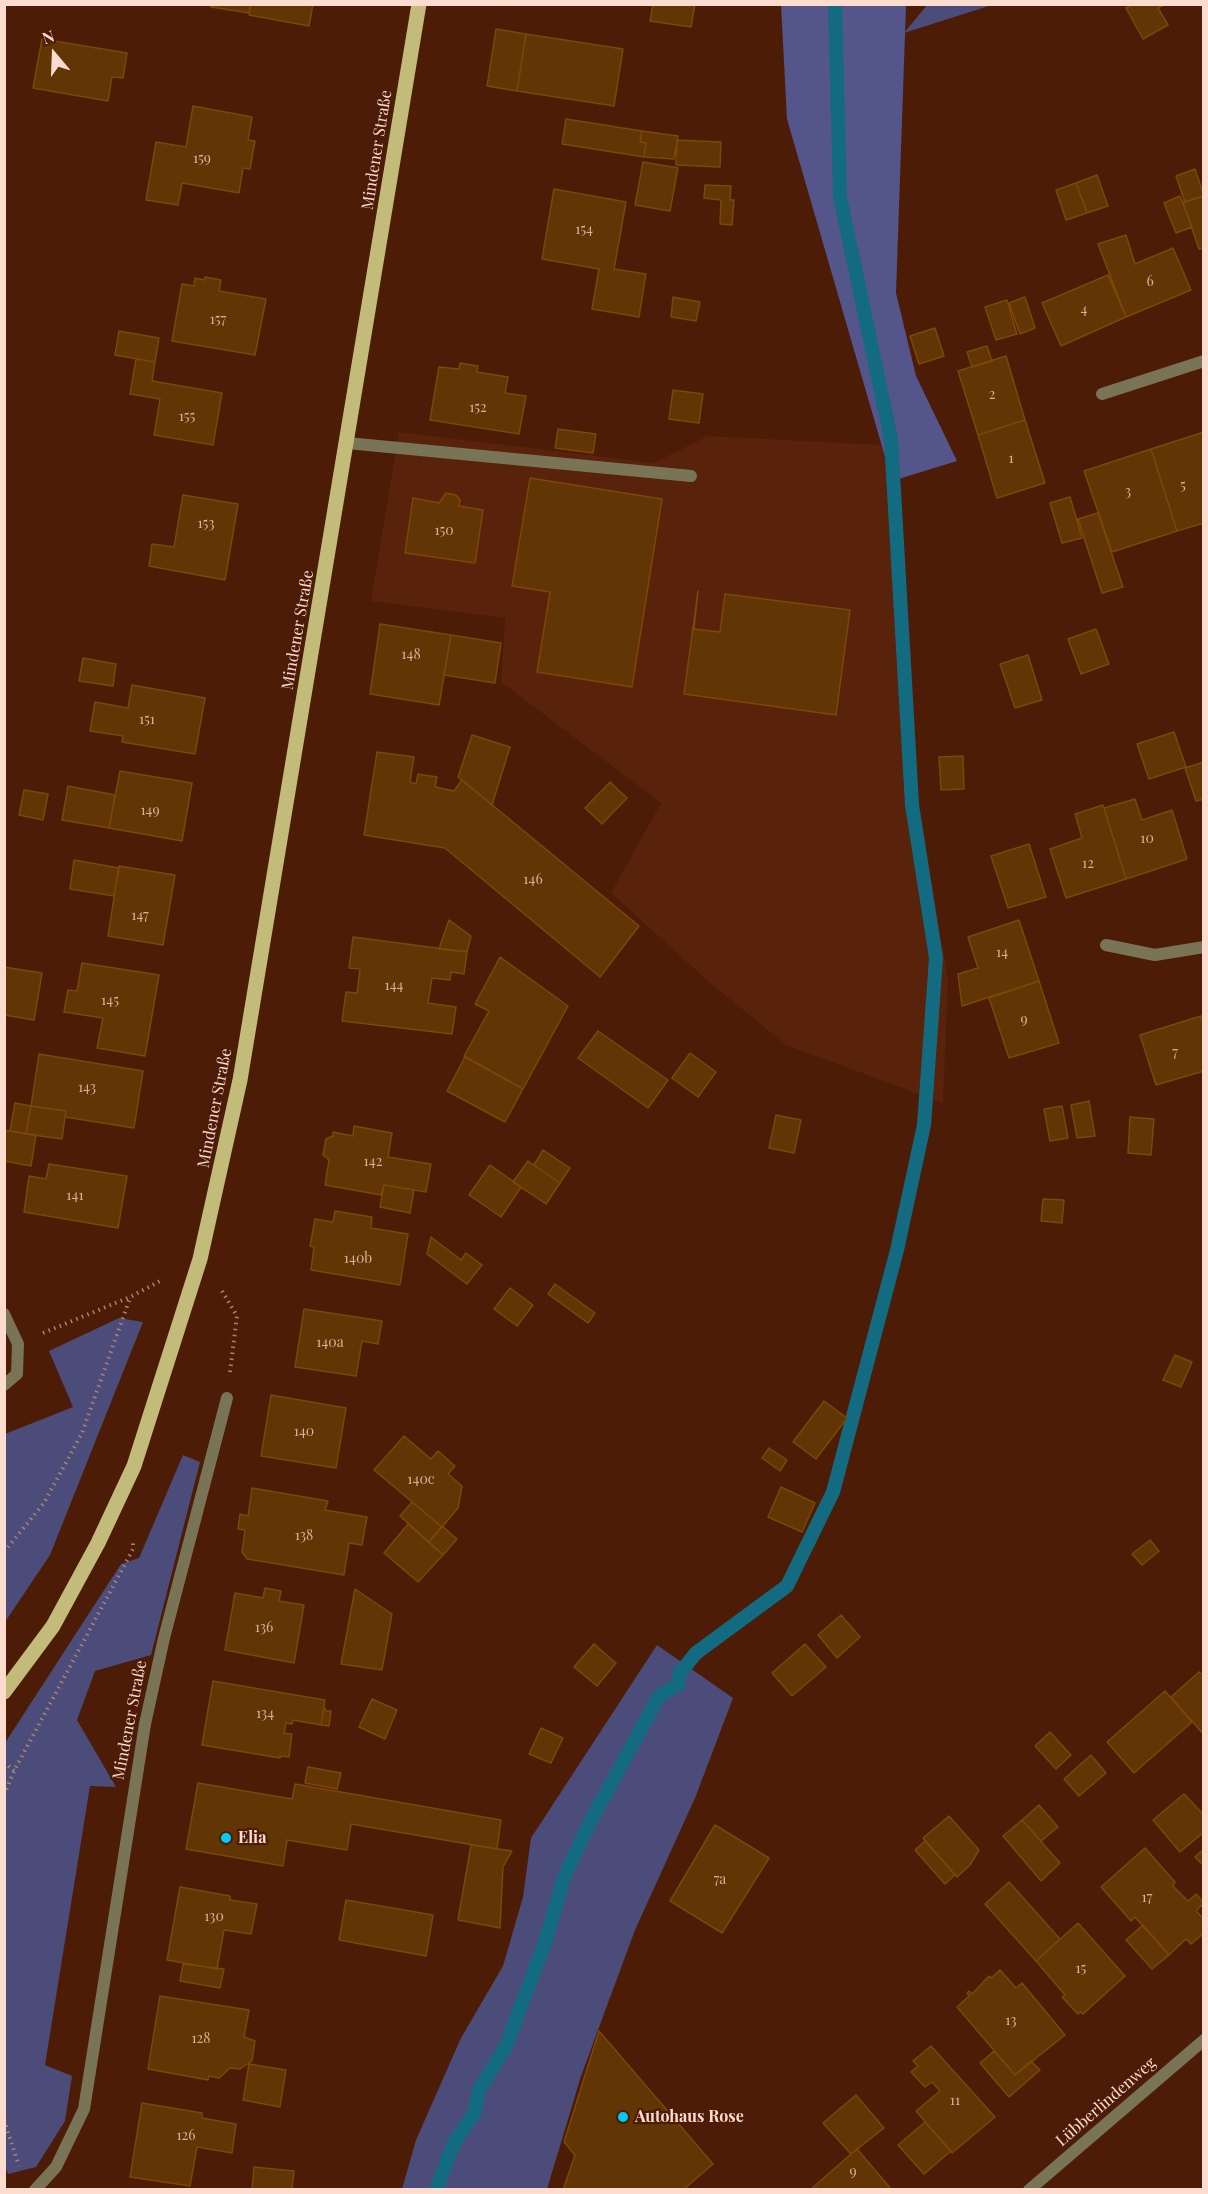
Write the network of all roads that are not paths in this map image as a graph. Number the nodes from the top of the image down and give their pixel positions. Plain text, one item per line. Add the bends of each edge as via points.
1 (419, 4) edge
2 (1203, 361) edge
3 (1102, 394) dead end
4 (347, 443) junction
5 (692, 476) dead end
6 (1106, 945) dead end
7 (1203, 947) edge
8 (4, 1314) edge
9 (4, 1385) edge
10 (227, 1398) road end
11 (4, 1692) edge
12 (1203, 2040) edge
13 (35, 2190) edge
14 (1029, 2190) edge

1 - 4 main road, Mindener Straße
2 - 3 street
4 - 5 street
4 - 11 main road, Mindener Straße via 240,1080 200,1259 134,1466 53,1626
6 - 7 street via 1155,955
8 - 9 street via 18,1344 17,1374
10 - 13 street, Mindener Straße via 145,1724 84,2109 56,2167
12 - 14 street, Lübberlindenweg

